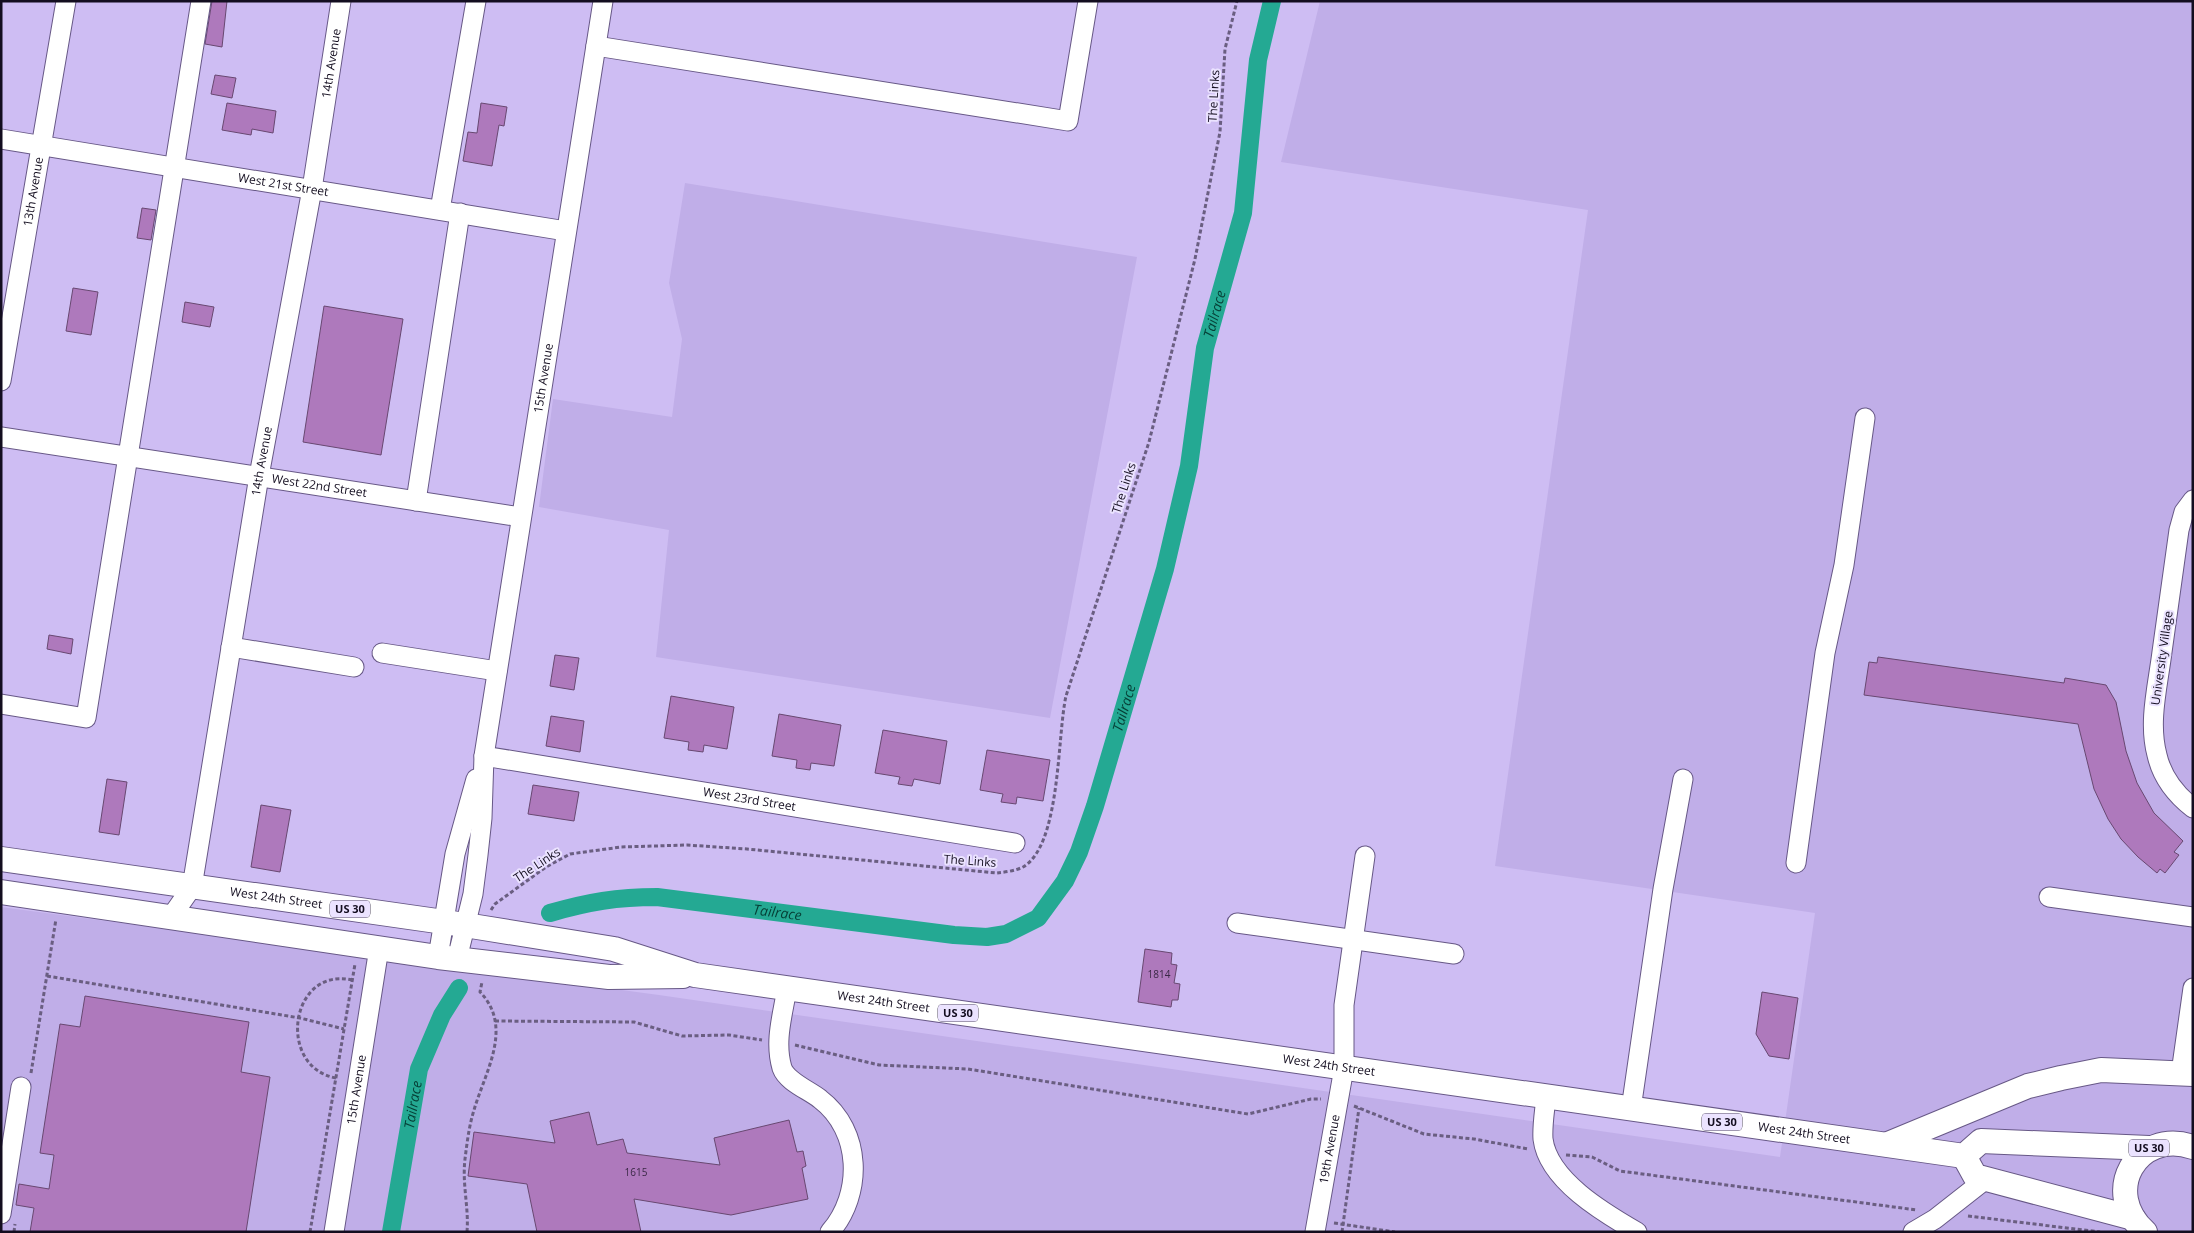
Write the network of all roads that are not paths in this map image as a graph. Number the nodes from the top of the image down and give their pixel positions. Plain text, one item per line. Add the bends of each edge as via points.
1 (66, 1) edge
2 (201, 1) edge
3 (341, 1) edge
4 (476, 1) edge
5 (603, 1) edge
6 (1088, 1) edge
7 (596, 46) junction
8 (1, 138) edge
9 (43, 145) junction
10 (175, 167) junction
11 (312, 189) junction
12 (440, 210) junction
13 (460, 213) junction
14 (566, 232) junction
15 (1, 381) edge
16 (1866, 418) dead end
17 (1, 437) edge
18 (127, 456) junction
19 (259, 476) junction
20 (2193, 500) edge
21 (416, 501) junction
22 (521, 517) junction
23 (231, 648) junction
24 (382, 653) dead end
25 (354, 667) dead end
26 (497, 671) junction
27 (1, 704) edge
28 (484, 756) junction
29 (1682, 779) dead end
30 (2193, 808) edge
31 (1015, 843) dead end
32 (1366, 856) dead end
33 (1, 859) edge
34 (1796, 862) dead end
35 (192, 887) junction
36 (1, 892) edge
37 (2049, 898) dead end
38 (171, 917) junction
39 (2193, 918) edge
40 (1237, 923) dead end
41 (466, 925) junction
42 (1353, 940) junction
43 (378, 948) junction
44 (1454, 954) dead end
45 (448, 958) junction
46 (695, 975) junction
47 (787, 988) junction
48 (2193, 988) edge
49 (1344, 1068) junction
50 (2187, 1073) edge
51 (21, 1087) dead end
52 (1546, 1096) junction
53 (1631, 1109) junction
54 (1887, 1145) junction
55 (2193, 1147) edge
56 (2149, 1148) junction
57 (1964, 1156) junction
58 (1986, 1179) junction
59 (1, 1212) edge
60 (2139, 1225) edge
61 (1316, 1226) edge
62 (334, 1232) edge
63 (830, 1232) edge
64 (1636, 1232) edge
65 (1913, 1232) edge

1 - 9 street, 13th Avenue
2 - 10 street
3 - 11 street, 14th Avenue
4 - 12 street
5 - 7 street, 15th Avenue
6 - 7 street via 1068,121
7 - 14 street, 15th Avenue
8 - 9 street, West 21st Street
9 - 10 street, West 21st Street
9 - 15 street, 13th Avenue
10 - 11 street, West 21st Street
10 - 18 street
11 - 12 street, West 21st Street
11 - 19 street, 14th Avenue
12 - 13 street, West 21st Street
13 - 14 street, West 21st Street
13 - 21 street
14 - 22 street, 15th Avenue
16 - 34 street via 1844,565 1824,653
17 - 18 street, West 22nd Street
18 - 19 street, West 22nd Street
18 - 27 street via 86,718
19 - 21 street, West 22nd Street
19 - 23 street, 14th Avenue
20 - 30 street, University Village via 2184,512 2179,530 2154,732 2156,754 2166,779
21 - 22 street, West 22nd Street
22 - 26 street, 15th Avenue
23 - 25 street
23 - 35 street, 14th Avenue
24 - 26 street
26 - 28 street, 15th Avenue
28 - 31 street, West 23rd Street
28 - 41 street, 15th Avenue via 480,837
29 - 53 street
32 - 42 street, 19th Avenue
33 - 35 main road, West 24th Street / US 30
35 - 38 street, 14th Avenue
35 - 41 main road, West 24th Street / US 30
36 - 38 main road, West 24th Street / US 30
37 - 39 street
38 - 43 main road, West 24th Street / US 30
40 - 42 street
41 - 45 street, 15th Avenue
41 - 46 main road, West 24th Street / US 30 via 614,949
42 - 44 street
42 - 49 street, 19th Avenue via 1343,1011
43 - 45 main road, West 24th Street / US 30
43 - 62 street, 15th Avenue
45 - 46 main road, West 24th Street / US 30 via 608,977
46 - 47 main road, West 24th Street / US 30
47 - 49 main road, West 24th Street / US 30
47 - 63 street via 778,1042 783,1070 837,1116 848,1136 853,1158 852,1186 844,1212
48 - 50 street
49 - 52 main road, West 24th Street / US 30
49 - 61 street, 19th Avenue
50 - 54 main road via 2101,1070 2061,1078 2028,1086
51 - 59 street
52 - 53 main road, West 24th Street / US 30
52 - 64 street via 1543,1139 1547,1153 1582,1196
53 - 54 main road, West 24th Street / US 30
54 - 57 main road, West 24th Street / US 30
55 - 56 main road, US 30 via 2170,1143
56 - 57 main road, US 30 via 1981,1141
56 - 60 main road, US 30 via 2137,1158 2125,1184 2125,1198
57 - 58 main road, US 30 via 1975,1176
58 - 60 main road, US 30
58 - 65 street

